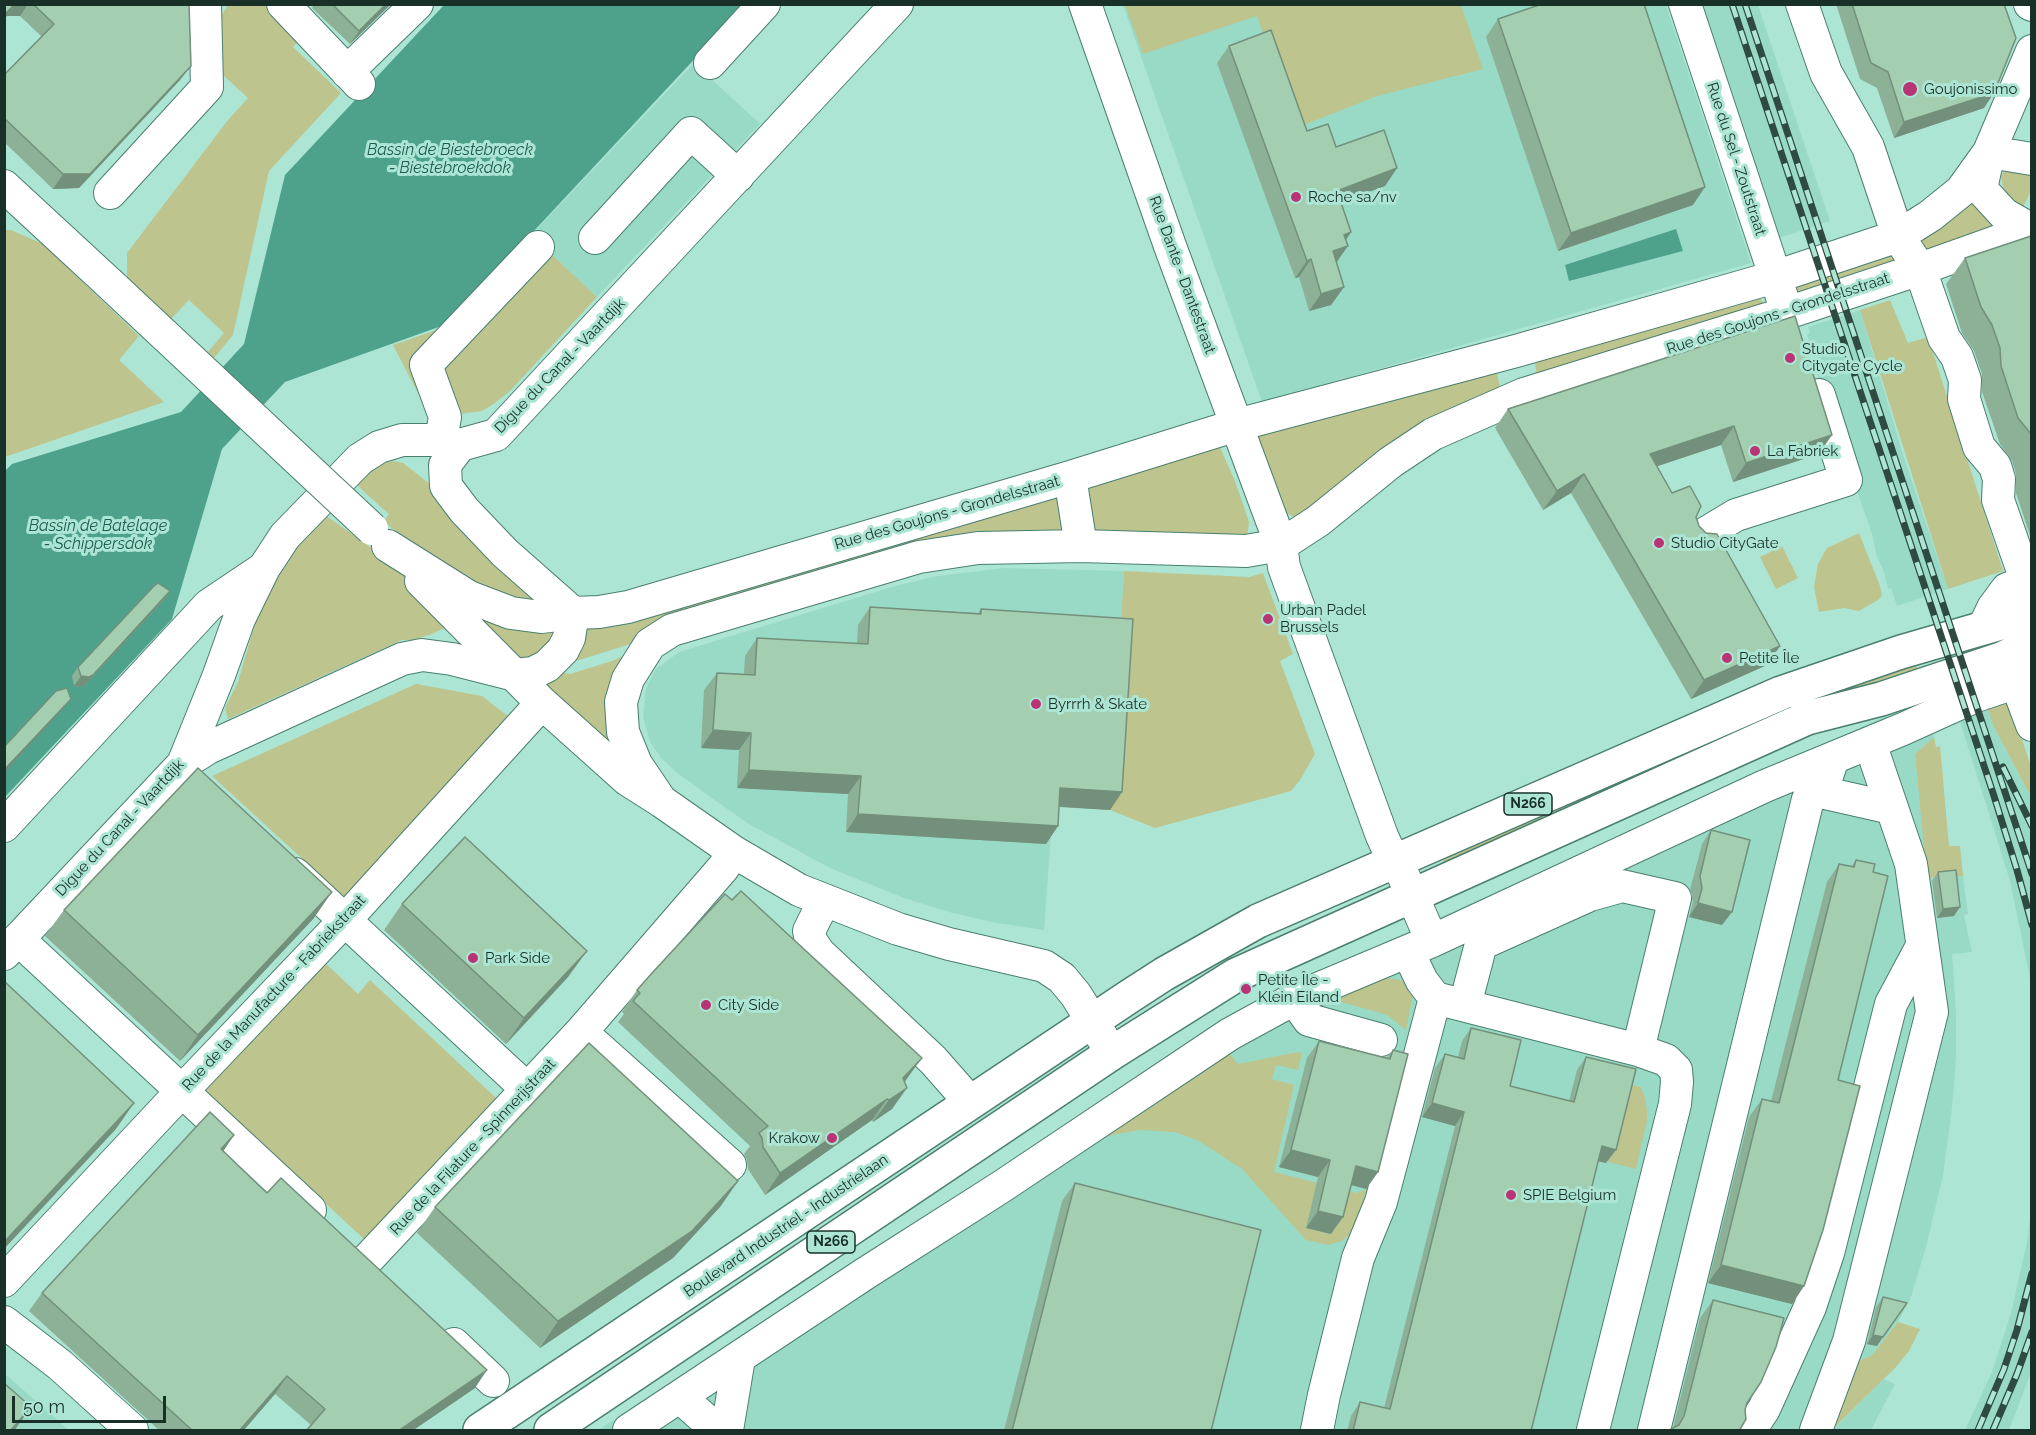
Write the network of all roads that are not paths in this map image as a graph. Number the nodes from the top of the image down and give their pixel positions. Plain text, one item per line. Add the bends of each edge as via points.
1 (205, 4) edge
2 (417, 4) edge
3 (764, 4) edge
4 (897, 4) edge
5 (1085, 4) edge
6 (1685, 4) edge
7 (1802, 4) edge
8 (292, 7) edge
9 (710, 63) dead end
10 (2030, 63) edge
11 (1989, 152) junction
12 (2031, 159) edge
13 (738, 176) junction
14 (4, 186) edge
15 (110, 193) dead end
16 (2031, 228) edge
17 (1898, 236) junction
18 (595, 238) dead end
19 (538, 247) dead end
20 (1920, 269) junction
21 (1775, 277) junction
22 (1798, 332) junction
23 (1516, 351) junction
24 (1524, 394) junction
25 (1237, 425) junction
26 (450, 443) junction
27 (1070, 477) junction
28 (1701, 536) edge
29 (380, 537) junction
30 (1281, 545) junction
31 (1081, 546) junction
32 (264, 568) junction
33 (573, 613) junction
34 (2022, 635) edge
35 (515, 675) junction
36 (542, 704) junction
37 (2031, 725) edge
38 (1870, 743) junction
39 (1833, 758) junction
40 (186, 772) junction
41 (1816, 791) junction
42 (661, 801) junction
43 (1891, 808) junction
44 (4, 826) edge
45 (734, 852) junction
46 (275, 856) edge
47 (1397, 861) junction
48 (1413, 896) junction
49 (824, 901) junction
50 (346, 919) junction
51 (11, 946) edge
52 (1922, 946) junction
53 (1420, 947) junction
54 (1294, 999) junction
55 (1450, 1001) junction
56 (1091, 1021) junction
57 (580, 1032) junction
58 (1381, 1040) dead end
59 (1638, 1050) junction
60 (1112, 1053) junction
61 (527, 1089) junction
62 (181, 1092) junction
63 (970, 1102) junction
64 (730, 1165) dead end
65 (4, 1281) edge
66 (1687, 1296) junction
67 (1717, 1304) edge
68 (1770, 1317) edge
69 (4, 1324) edge
70 (434, 1325) edge
71 (1802, 1325) junction
72 (739, 1358) junction
73 (493, 1381) dead end
74 (680, 1397) junction
75 (103, 1431) edge
76 (132, 1431) edge
77 (480, 1431) edge
78 (550, 1431) edge
79 (629, 1431) edge
80 (717, 1431) edge
81 (727, 1431) edge
82 (1317, 1431) edge
83 (1593, 1431) edge
84 (1654, 1431) edge
85 (1750, 1431) edge
86 (1816, 1431) edge

1 - 15 street via 207,87
2 - 8 street via 353,78
3 - 9 street
4 - 13 street, Digue du Canal - Vaartdijk
5 - 25 street, Rue Dante - Dantestraat
6 - 21 street, Rue du Sel - Zoutstraat
7 - 17 street via 1826,73 1868,147
10 - 11 street, Rue des Goujons - Grondelsstraat
11 - 12 street
11 - 16 street, Rue des Goujons - Grondelsstraat via 1981,189 2004,214
11 - 17 street, Rue des Goujons - Grondelsstraat via 1961,191
13 - 18 street via 691,133
13 - 26 street, Digue du Canal - Vaartdijk via 496,435
14 - 29 street, bridge
16 - 20 street, Rue des Goujons - Grondelsstraat
17 - 20 street
17 - 21 street, Rue des Goujons - Grondelsstraat
19 - 26 street via 426,365
20 - 22 street, Rue des Goujons - Grondelsstraat
20 - 34 street via 1944,339 1957,357 1965,380 1964,399 1979,447 1995,466 1999,479 1998,500
21 - 22 street, Rue du Sel - Zoutstraat
21 - 23 street, Rue des Goujons - Grondelsstraat
22 - 24 street, Rue des Goujons - Grondelsstraat
22 - 28 street, Rue du Sel - Zoutstraat via 1846,480 1736,515
23 - 24 street
23 - 25 street, Rue des Goujons - Grondelsstraat
24 - 30 street, Rue des Goujons - Grondelsstraat via 1433,434
25 - 27 street, Rue des Goujons - Grondelsstraat
25 - 30 street, Rue Dante - Dantestraat
26 - 32 street, Digue du Canal - Vaartdijk via 402,440 367,453 285,536
26 - 33 street via 446,486 505,553
27 - 31 street
27 - 33 street, Rue des Goujons - Grondelsstraat via 628,607
29 - 33 street, Rue des Goujons - Grondelsstraat via 469,597 511,613 541,617
29 - 35 street
30 - 31 street, Rue des Goujons - Grondelsstraat via 1246,551
30 - 47 street, Rue Dante - Dantestraat via 1284,567 1378,825
31 - 42 street, Rue des Goujons - Grondelsstraat via 978,548 919,556 672,630 650,644 628,679 621,702 623,732 636,764
32 - 40 street, Digue du Canal - Vaartdijk via 239,619
32 - 44 street via 209,605
33 - 35 street via 563,651 533,673
34 - 37 street
34 - 38 street via 1976,696
34 - 47 main road, N266 via 1901,652 1781,693
34 - 48 main road, N266 via 2001,658 1881,699 1807,718
35 - 36 street
35 - 40 street via 452,659 402,658 208,748
36 - 42 street via 628,780
36 - 50 street, Rue de la Manufacture - Fabriekstraat
38 - 39 street
38 - 43 street
39 - 41 street via 1825,782
39 - 53 street
40 - 51 street, Digue du Canal - Vaartdijk
41 - 43 street
41 - 66 street via 1808,799
42 - 45 street
43 - 52 street via 1911,864
45 - 49 street
45 - 57 street, Rue de la Filature - Spinnerijstraat
46 - 50 street
47 - 48 street, Rue Dante - Dantestraat
47 - 56 main road, N266 via 1258,921
48 - 53 street, Rue Dante - Dantestraat
48 - 60 main road, N266 via 1236,975
49 - 56 street via 898,929 1044,966 1062,978
49 - 63 street via 809,931 819,953 933,1060
50 - 61 street
50 - 62 street, Rue de la Manufacture - Fabriekstraat
51 - 62 street
52 - 71 street via 1891,1004 1827,1253
52 - 86 street via 1932,1012 1849,1341
53 - 54 street
53 - 55 street, Rue Dante - Dantestraat via 1422,981
54 - 58 street via 1309,1020
54 - 72 street via 1230,1034
55 - 59 street
55 - 59 street via 1481,944 1590,895 1622,886 1675,898
55 - 82 street via 1358,1258
56 - 60 street
56 - 63 main road, Boulevard Industriel - Industrielaan / N266
57 - 61 street, Rue de la Filature - Spinnerijstraat
57 - 64 street
59 - 83 street via 1666,1060 1676,1070 1675,1104
60 - 78 main road, N266
61 - 62 street, Rue de la Filature - Spinnerijstraat via 375,1263 338,1236
62 - 65 street, Rue de la Manufacture - Fabriekstraat
63 - 77 main road, Boulevard Industriel - Industrielaan / N266
66 - 67 street
66 - 84 street
68 - 71 street
69 - 75 street via 34,1362
69 - 76 street via 60,1365
70 - 73 street
71 - 85 street
72 - 74 street
72 - 81 street
74 - 79 street
74 - 80 street

